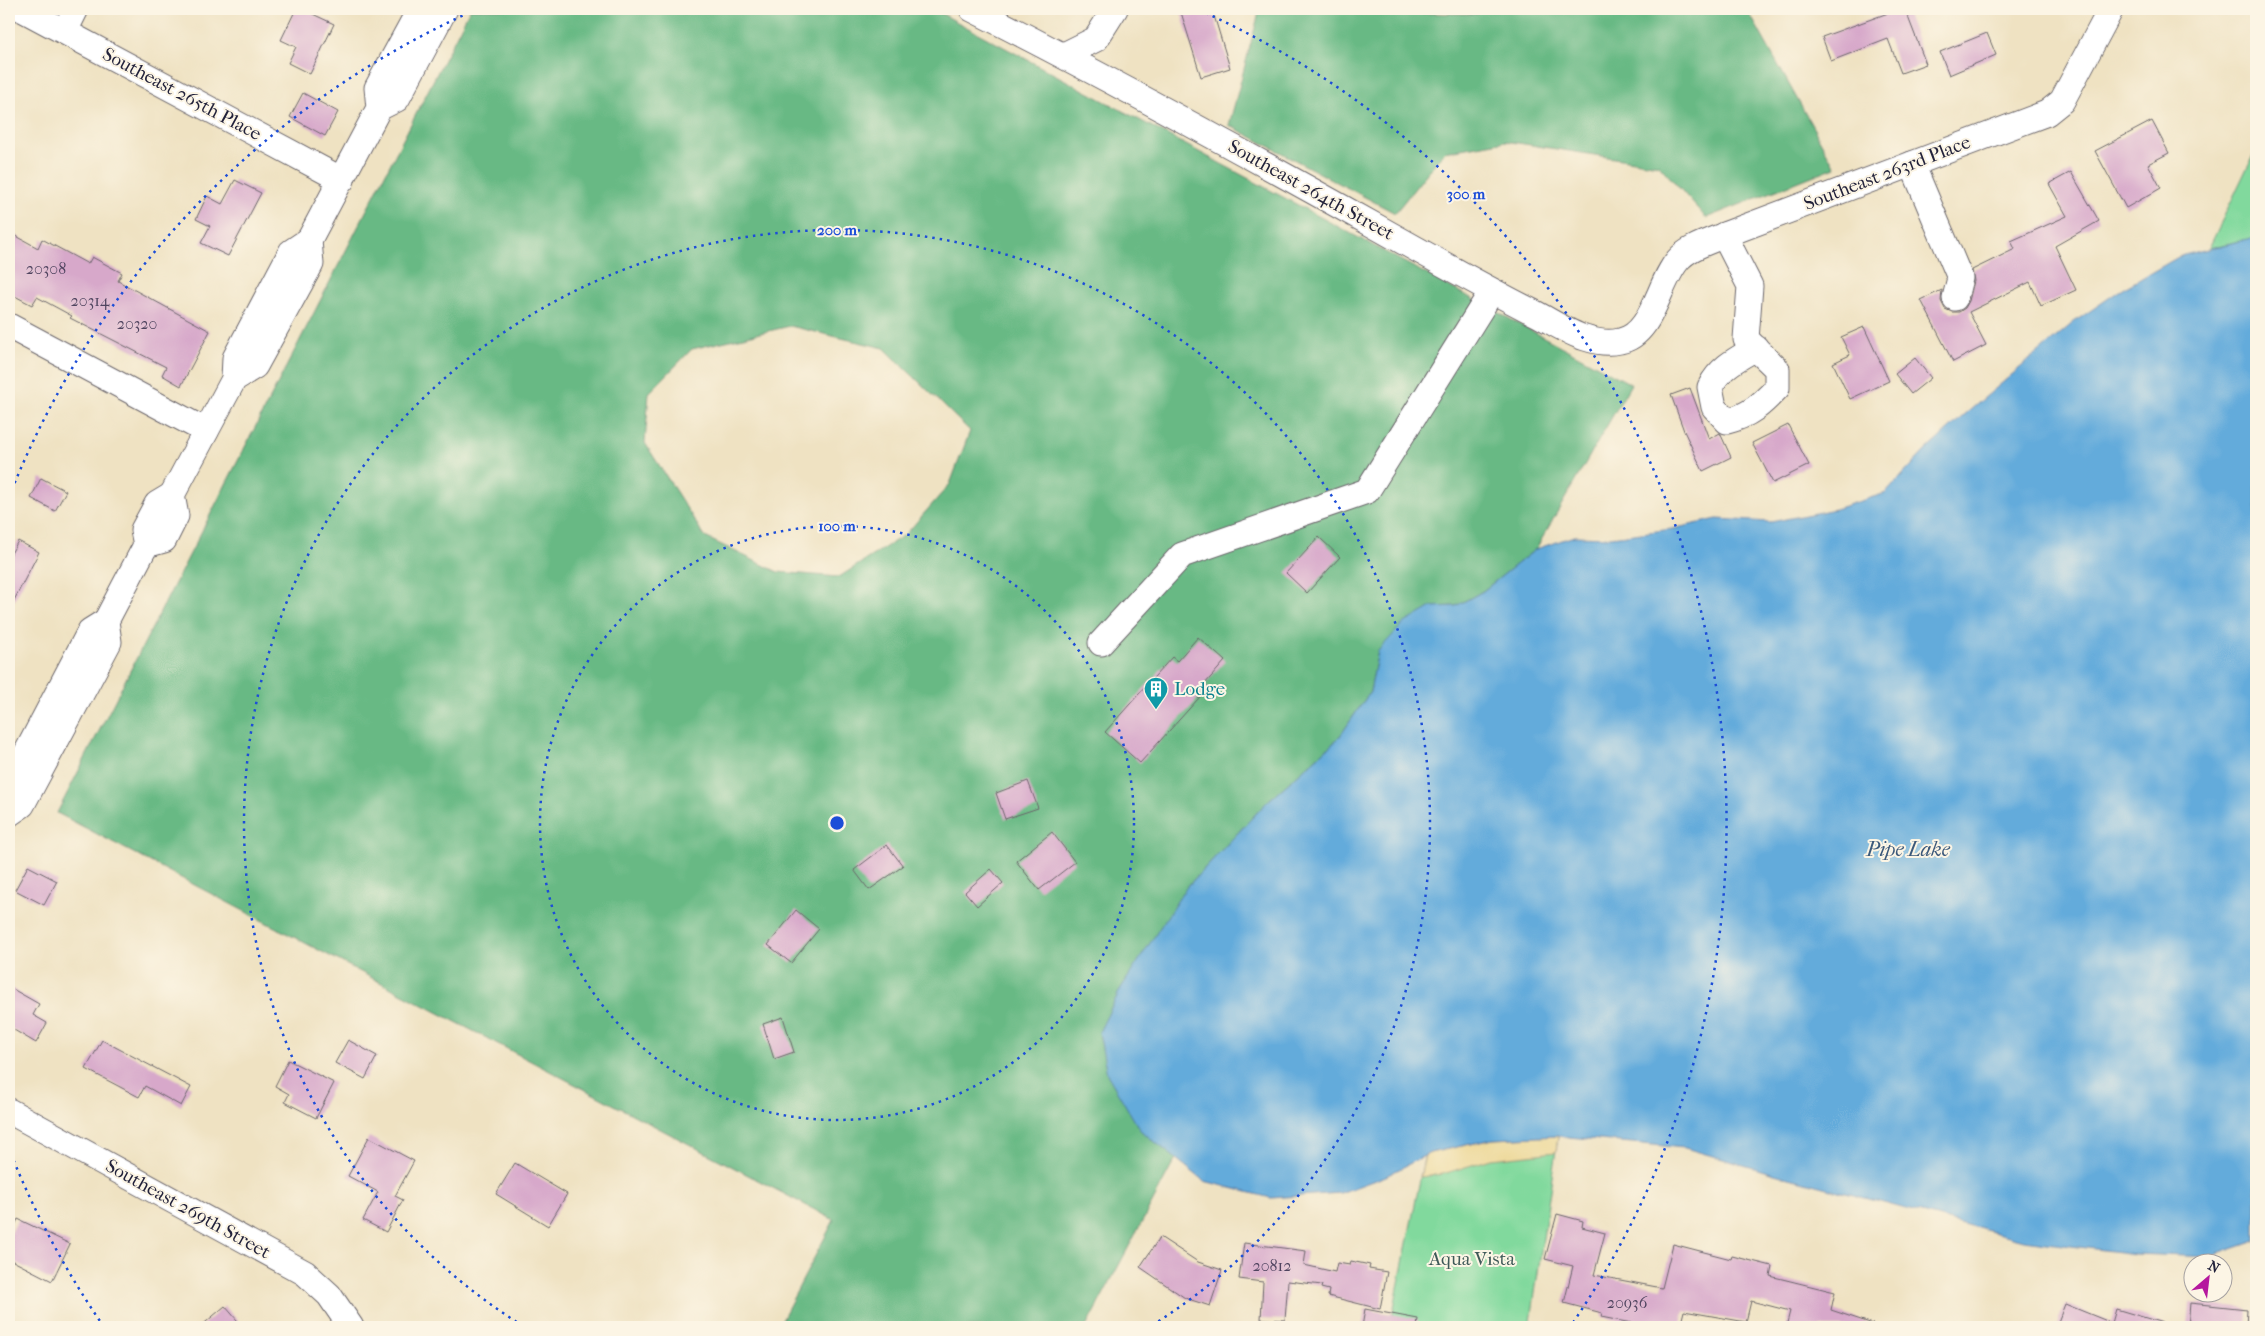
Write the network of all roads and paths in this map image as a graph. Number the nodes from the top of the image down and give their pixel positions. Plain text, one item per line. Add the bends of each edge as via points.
1 (22, 9) edge
2 (76, 9) edge
3 (420, 9) edge
4 (445, 9) edge
5 (972, 9) edge
6 (1115, 9) edge
7 (2112, 9) edge
8 (64, 31) junction
9 (1064, 55) junction
10 (379, 108) junction
11 (1912, 164) junction
12 (342, 180) junction
13 (1724, 235) junction
14 (1492, 291) junction
15 (1955, 298) dead end
16 (1647, 319) joint
17 (9, 326) edge
18 (1756, 348) dead end
19 (206, 431) junction
20 (106, 621) junction
21 (1101, 643) dead end
22 (9, 786) edge
23 (9, 814) edge
24 (9, 1111) edge
25 (351, 1327) edge

1 - 8 street, Southeast 265th Place
2 - 8 street
3 - 10 street via 377,88
4 - 10 street via 397,99
5 - 9 street, Southeast 264th Street
6 - 9 street via 1096,39
7 - 11 street, Southeast 263rd Place via 2062,101 2046,113
8 - 12 street, Southeast 265th Place
9 - 14 street, Southeast 264th Street
10 - 12 street
11 - 13 street, Southeast 263rd Place
11 - 15 street via 1960,278
12 - 19 street via 309,240 311,264 255,366 234,379
13 - 16 street, Southeast 263rd Place via 1679,259
13 - 18 street via 1750,286 1746,339
14 - 16 street, Southeast 264th Street via 1584,338 1603,343 1624,341 1634,336
14 - 21 street via 1367,491 1182,555
17 - 19 street
19 - 20 street via 172,495 176,516 164,540 146,546
20 - 22 street via 90,631
20 - 23 street via 109,642 22,805
24 - 25 street, Southeast 269th Street via 305,1273 329,1295

